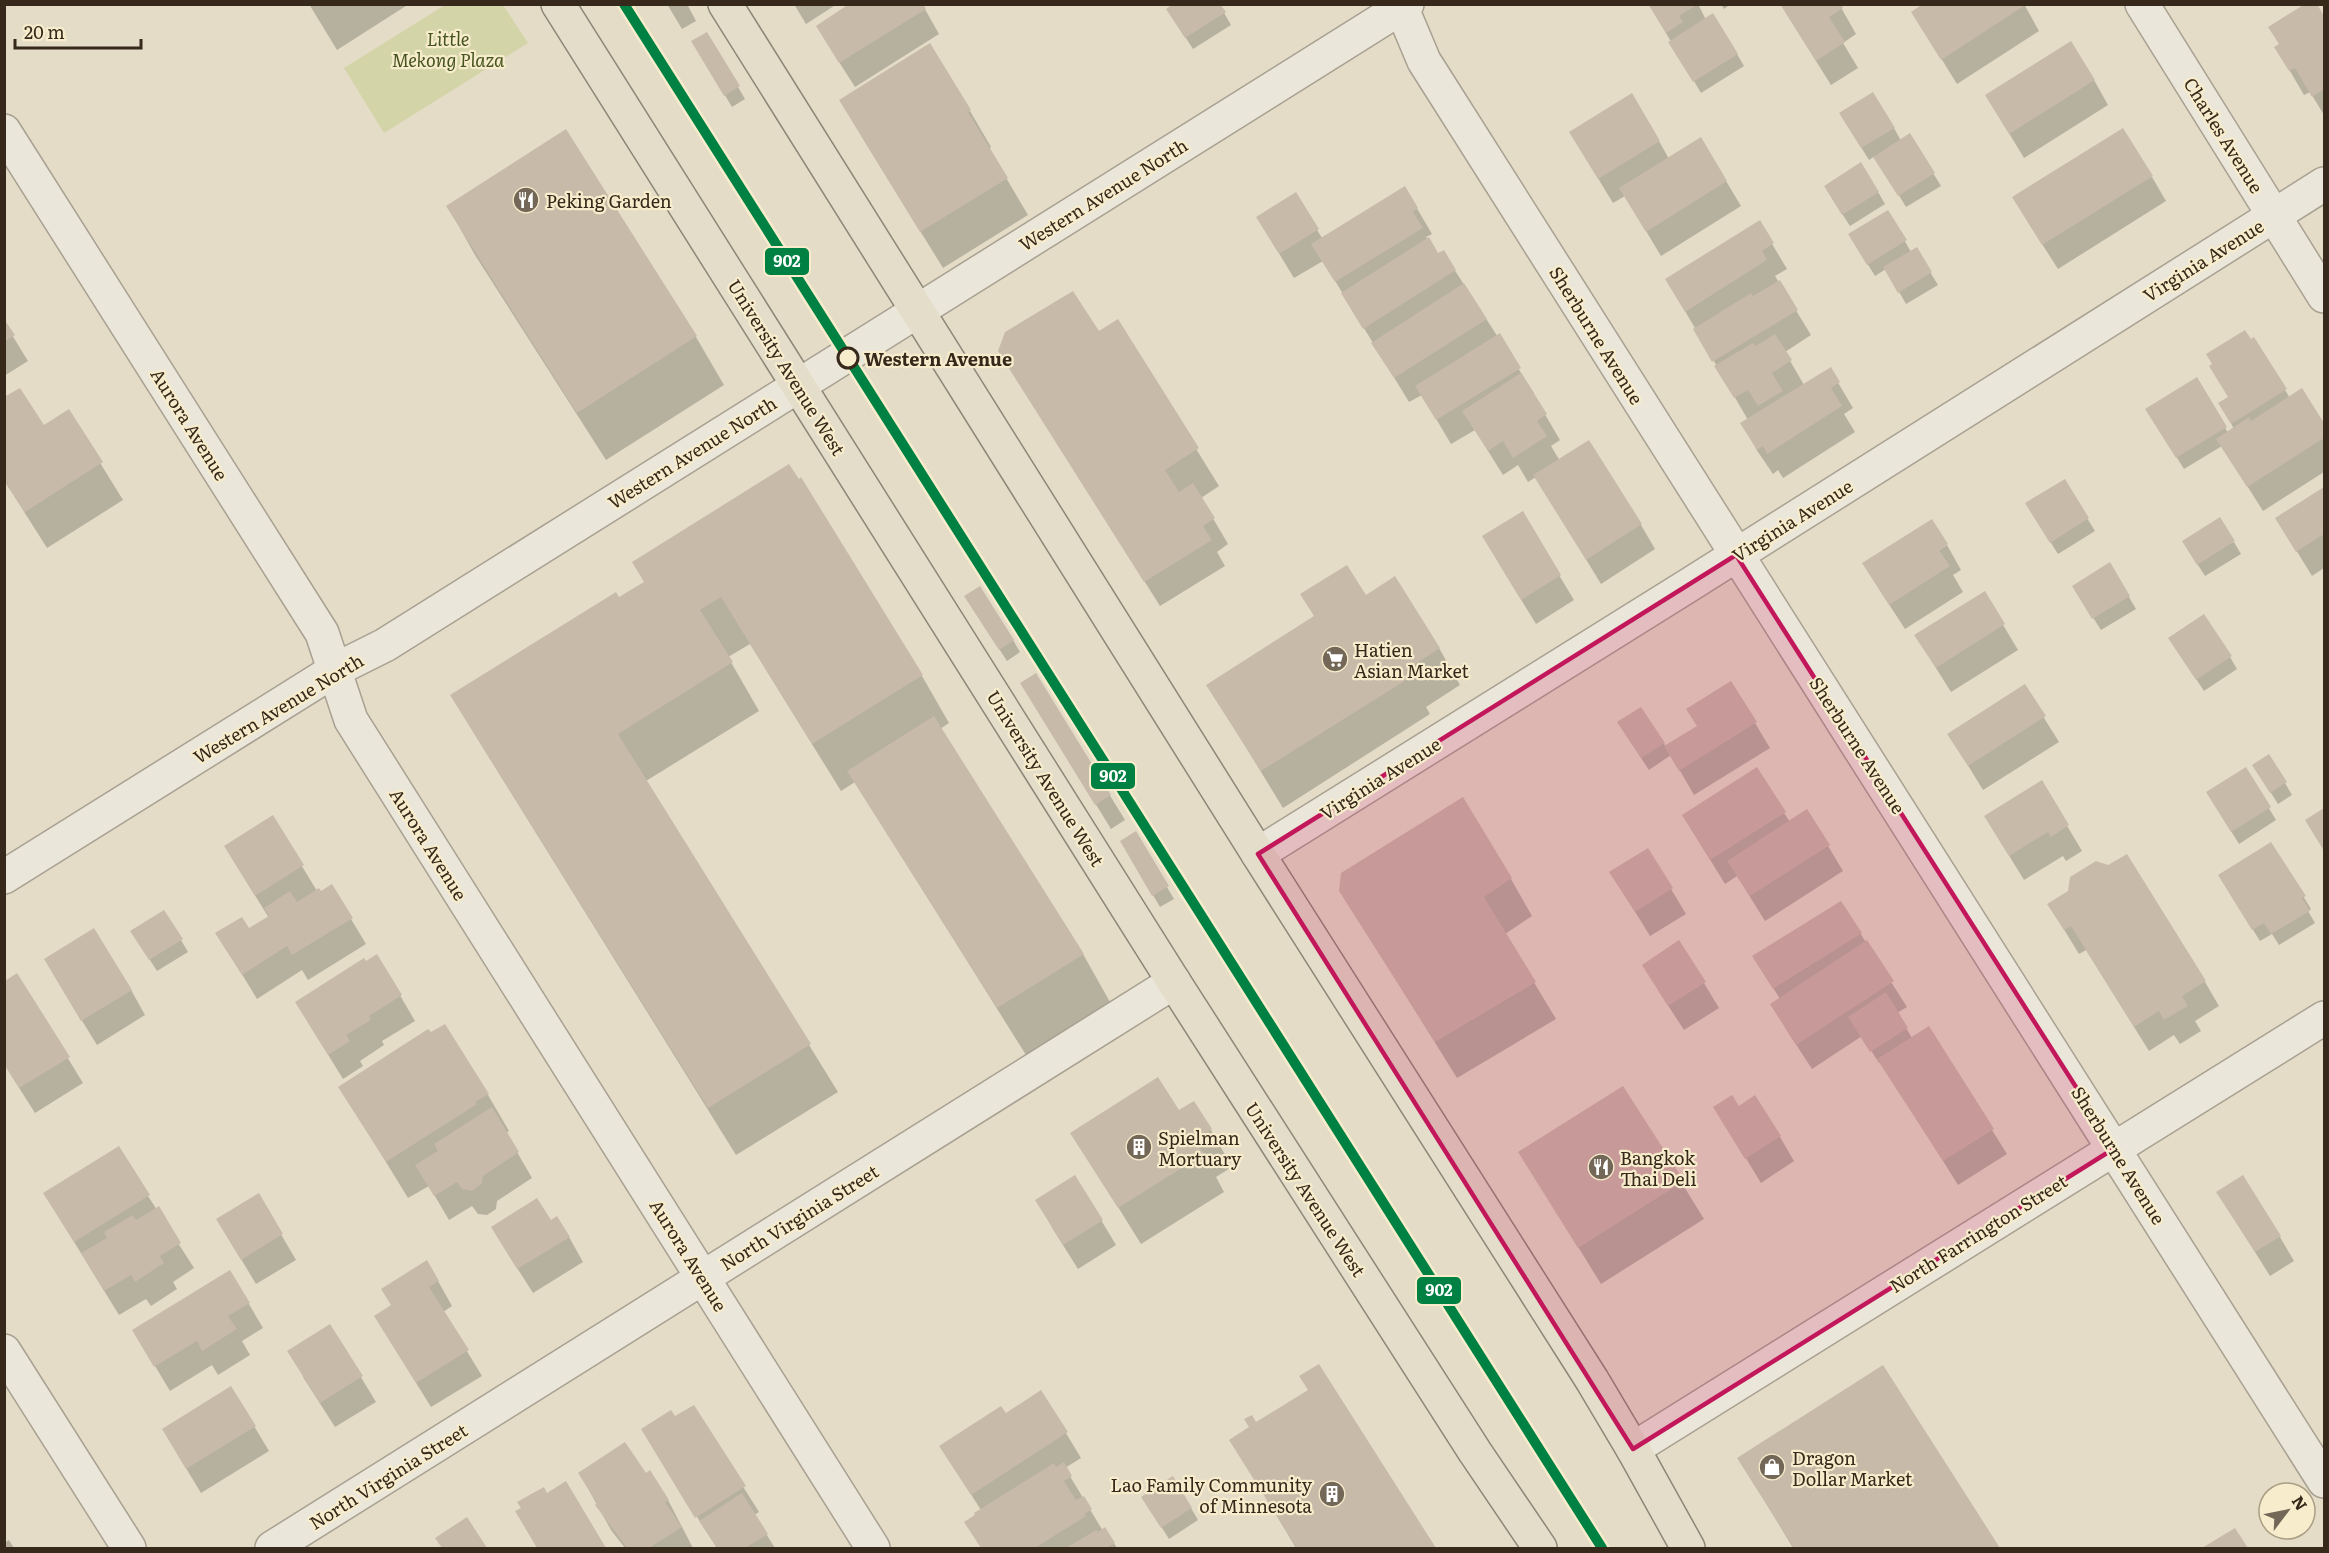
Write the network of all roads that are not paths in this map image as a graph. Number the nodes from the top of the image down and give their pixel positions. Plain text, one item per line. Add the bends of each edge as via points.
1 (558, 4) edge
2 (725, 4) edge
3 (2142, 4) edge
4 (1403, 6) edge
5 (4, 131) edge
6 (2325, 184) edge
7 (2274, 216) junction
8 (2325, 296) edge
9 (917, 311) junction
10 (798, 385) junction
11 (1736, 555) junction
12 (334, 670) junction
13 (1258, 854) junction
14 (4, 877) edge
15 (1174, 982) junction
16 (2325, 1018) edge
17 (2115, 1148) junction
18 (703, 1278) junction
19 (4, 1351) edge
20 (1633, 1449) junction
21 (2325, 1481) edge
22 (129, 1548) edge
23 (272, 1548) edge
24 (873, 1548) edge
25 (1540, 1548) edge
26 (1688, 1548) edge

1 - 10 main road, University Avenue West
2 - 9 main road
3 - 7 street, Charles Avenue
4 - 9 street, Western Avenue North
4 - 11 street, Sherburne Avenue via 1424,61
5 - 12 street, Aurora Avenue via 322,633
6 - 7 street, Virginia Avenue
7 - 8 street, Charles Avenue
7 - 11 street, Virginia Avenue
9 - 10 street, Western Avenue North
9 - 13 main road
10 - 12 street, Western Avenue North via 385,645
10 - 15 main road, University Avenue West
11 - 13 street, Virginia Avenue
11 - 17 street, Sherburne Avenue
12 - 14 street, Western Avenue North
12 - 18 street, Aurora Avenue via 351,720
13 - 20 main road
15 - 18 street, North Virginia Street
15 - 25 main road, University Avenue West
16 - 17 street, North Farrington Street
17 - 20 street, North Farrington Street
17 - 21 street, Sherburne Avenue
18 - 23 street, North Virginia Street
18 - 24 street, Aurora Avenue
19 - 22 street
20 - 26 main road

